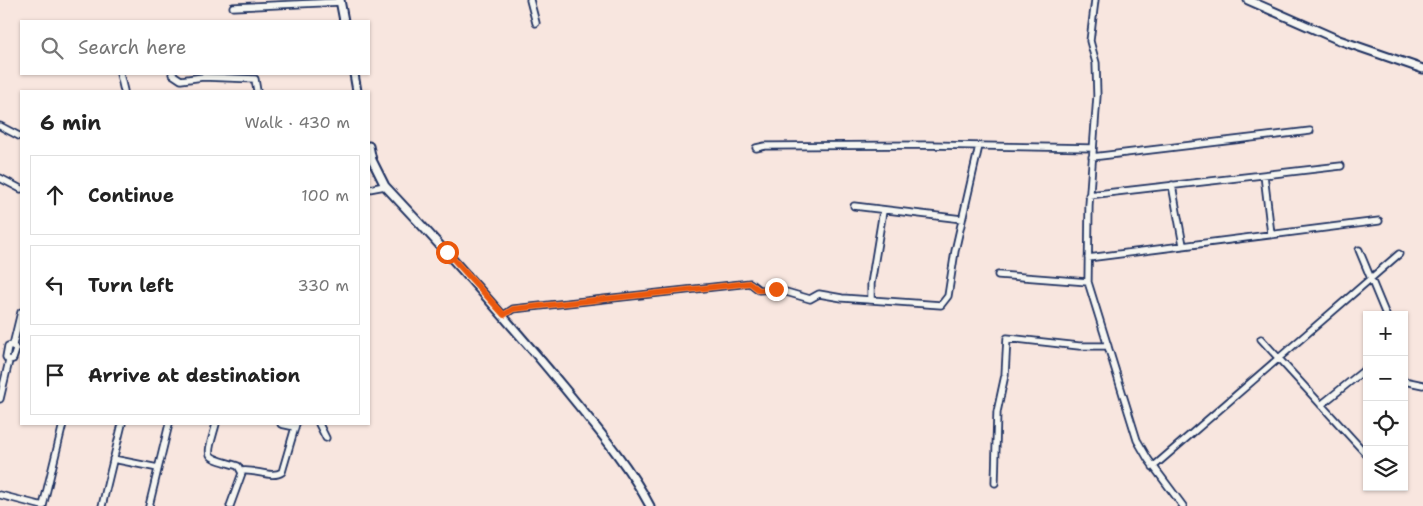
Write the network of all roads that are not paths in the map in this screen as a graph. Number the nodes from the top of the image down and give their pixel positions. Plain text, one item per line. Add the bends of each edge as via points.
1 (530, 0) edge
2 (1095, 0) edge
3 (1248, 0) edge
4 (340, 1) edge
5 (233, 7) dead end
6 (344, 20) edge
7 (536, 23) dead end
8 (1423, 68) edge
9 (120, 75) edge
10 (174, 75) edge
11 (354, 75) edge
12 (124, 90) edge
13 (257, 90) edge
14 (357, 90) edge
15 (0, 126) edge
16 (1310, 131) dead end
17 (20, 136) edge
18 (979, 146) junction
19 (756, 148) dead end
20 (1093, 148) junction
21 (370, 151) edge
22 (1092, 157) junction
23 (1341, 166) dead end
24 (1264, 175) junction
25 (0, 178) edge
26 (385, 186) junction
27 (1172, 186) junction
28 (20, 188) edge
29 (370, 189) edge
30 (1089, 195) junction
31 (854, 206) dead end
32 (883, 211) junction
33 (962, 219) junction
34 (1379, 221) dead end
35 (1271, 234) junction
36 (1183, 245) junction
37 (1359, 250) dead end
38 (1399, 254) dead end
39 (1088, 258) junction
40 (998, 275) dead end
41 (1370, 278) junction
42 (1088, 282) junction
43 (871, 299) junction
44 (1384, 311) edge
45 (504, 315) junction
46 (20, 320) edge
47 (1261, 340) dead end
48 (17, 346) edge
49 (1108, 346) junction
50 (3, 353) edge
51 (1278, 358) junction
52 (9, 360) junction
53 (1363, 371) edge
54 (1408, 382) edge
55 (1423, 384) edge
56 (0, 399) edge
57 (1321, 405) junction
58 (63, 425) edge
59 (122, 425) edge
60 (169, 425) edge
61 (216, 425) edge
62 (320, 425) edge
63 (295, 426) edge
64 (326, 438) dead end
65 (1363, 451) edge
66 (113, 459) junction
67 (1153, 466) junction
68 (158, 468) junction
69 (242, 471) junction
70 (995, 483) dead end
71 (0, 495) edge
72 (43, 506) edge
73 (102, 506) edge
74 (149, 506) edge
75 (230, 506) edge
76 (650, 506) edge
77 (1183, 506) edge

1 - 7 street
2 - 20 street via 1090,41 1096,63 1097,96
3 - 8 street via 1339,40
4 - 5 street
4 - 6 street
9 - 12 street
10 - 13 street via 181,80 255,78
11 - 14 street
15 - 17 street
16 - 22 street
18 - 19 street
18 - 20 street
18 - 33 street
20 - 22 street
21 - 26 street
22 - 30 street
23 - 24 street
24 - 27 street
24 - 35 street
25 - 28 street
26 - 29 street
26 - 45 street
27 - 30 street
27 - 36 street
30 - 39 street
31 - 32 street
32 - 33 street
32 - 43 street
33 - 43 street via 948,296 941,305
34 - 35 street
35 - 36 street
36 - 39 street
37 - 41 street
38 - 41 street
39 - 42 street
40 - 42 street
41 - 44 street
41 - 51 street
42 - 49 street
43 - 45 street via 820,294 810,299 776,289 759,290 750,283 513,309
45 - 76 street via 594,425
46 - 48 street
47 - 51 street
48 - 50 street via 8,346
48 - 52 street via 13,359
49 - 67 street via 1137,440
49 - 70 street via 1007,338 1005,375 997,412
50 - 52 street
51 - 57 street
51 - 67 street
52 - 56 street
53 - 57 street
54 - 55 street
57 - 65 street
58 - 72 street
59 - 66 street
60 - 68 street
61 - 69 street via 210,456
62 - 64 street
63 - 69 street via 280,474
66 - 68 street
66 - 73 street
67 - 77 street
68 - 74 street
69 - 75 street
71 - 72 street

